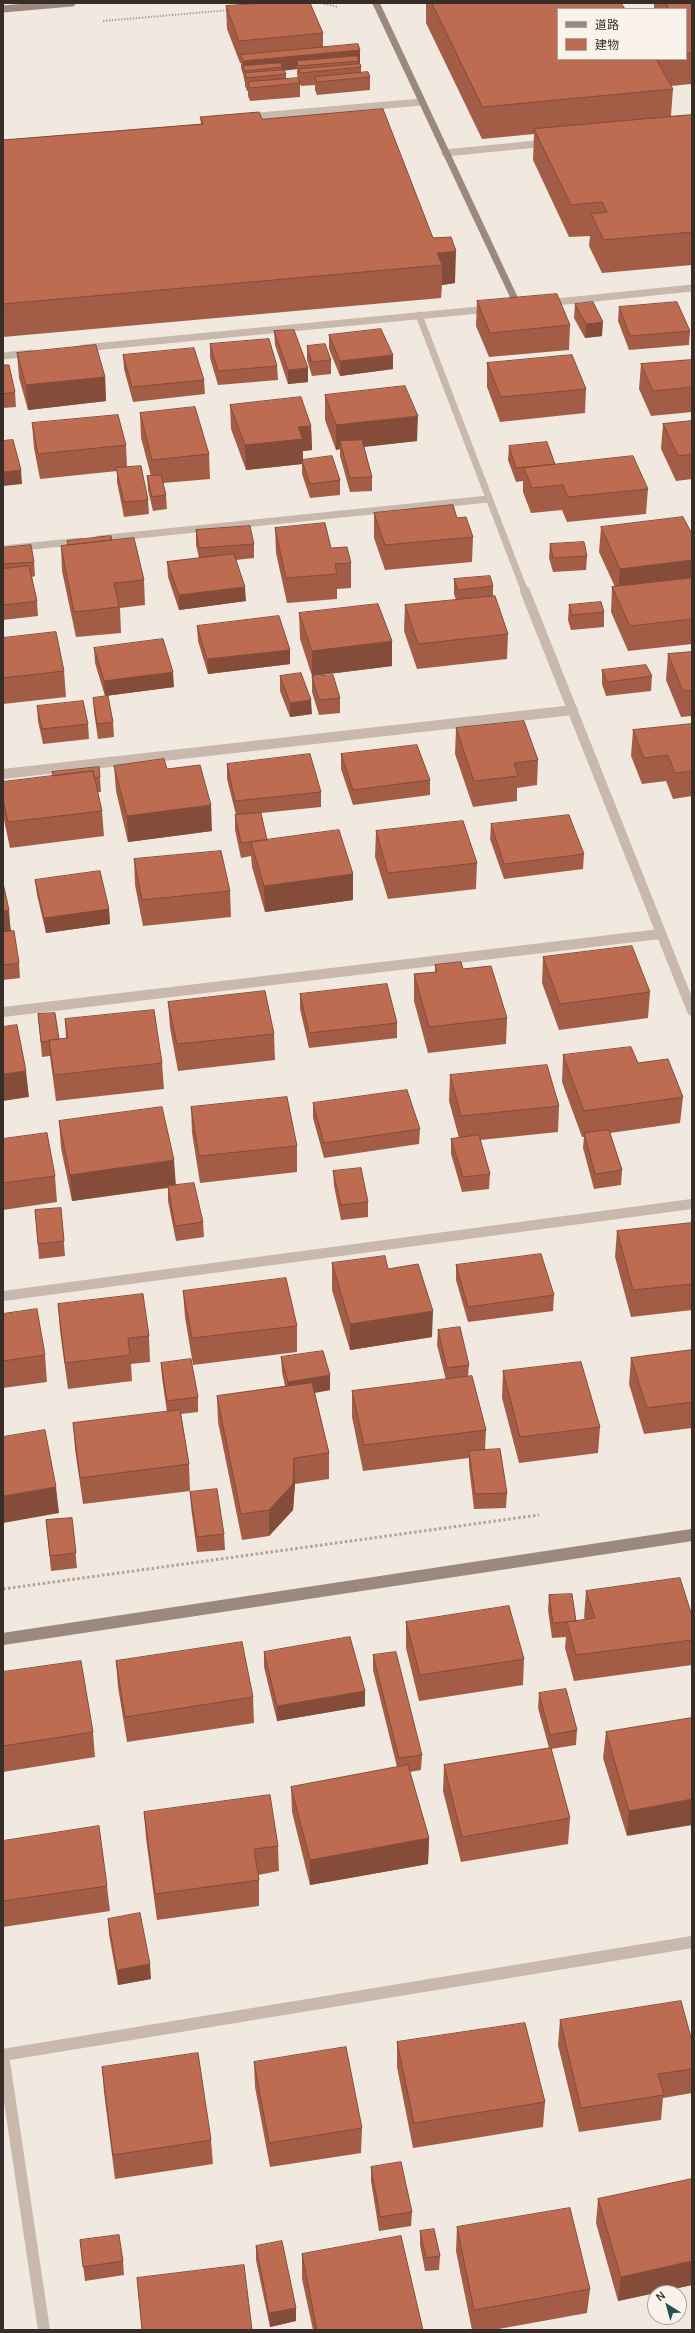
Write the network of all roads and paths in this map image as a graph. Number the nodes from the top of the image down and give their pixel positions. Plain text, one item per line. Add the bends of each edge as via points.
1 (72, 3) edge
2 (321, 3) edge
3 (376, 3) edge
4 (306, 4) edge
5 (298, 5) edge
6 (3, 9) edge
7 (236, 10) edge
8 (96, 21) dead end
9 (422, 102) junction
10 (237, 118) edge
11 (557, 142) edge
12 (446, 153) junction
13 (692, 288) edge
14 (541, 304) edge
15 (518, 306) edge
16 (495, 308) edge
17 (419, 315) junction
18 (74, 349) edge
19 (42, 352) edge
20 (3, 356) edge
21 (488, 499) junction
22 (3, 549) edge
23 (574, 710) junction
24 (3, 774) edge
25 (660, 934) junction
26 (3, 1012) edge
27 (692, 1012) edge
28 (692, 1204) edge
29 (3, 1296) edge
30 (542, 1515) dead end
31 (692, 1535) edge
32 (3, 1589) edge
33 (3, 1639) edge
34 (692, 1942) edge
35 (3, 2055) edge
36 (44, 2330) edge

1 - 6 street
2 - 4 path
3 - 9 street
4 - 5 path
7 - 8 path
9 - 10 street
9 - 12 street
11 - 12 street
12 - 15 street
13 - 14 street
16 - 17 street
17 - 18 street
17 - 21 street
19 - 20 street
21 - 22 street
21 - 23 street
23 - 24 street
23 - 25 street
25 - 26 street
25 - 27 street
28 - 29 street
30 - 32 path
31 - 33 street
34 - 35 street
35 - 36 street

